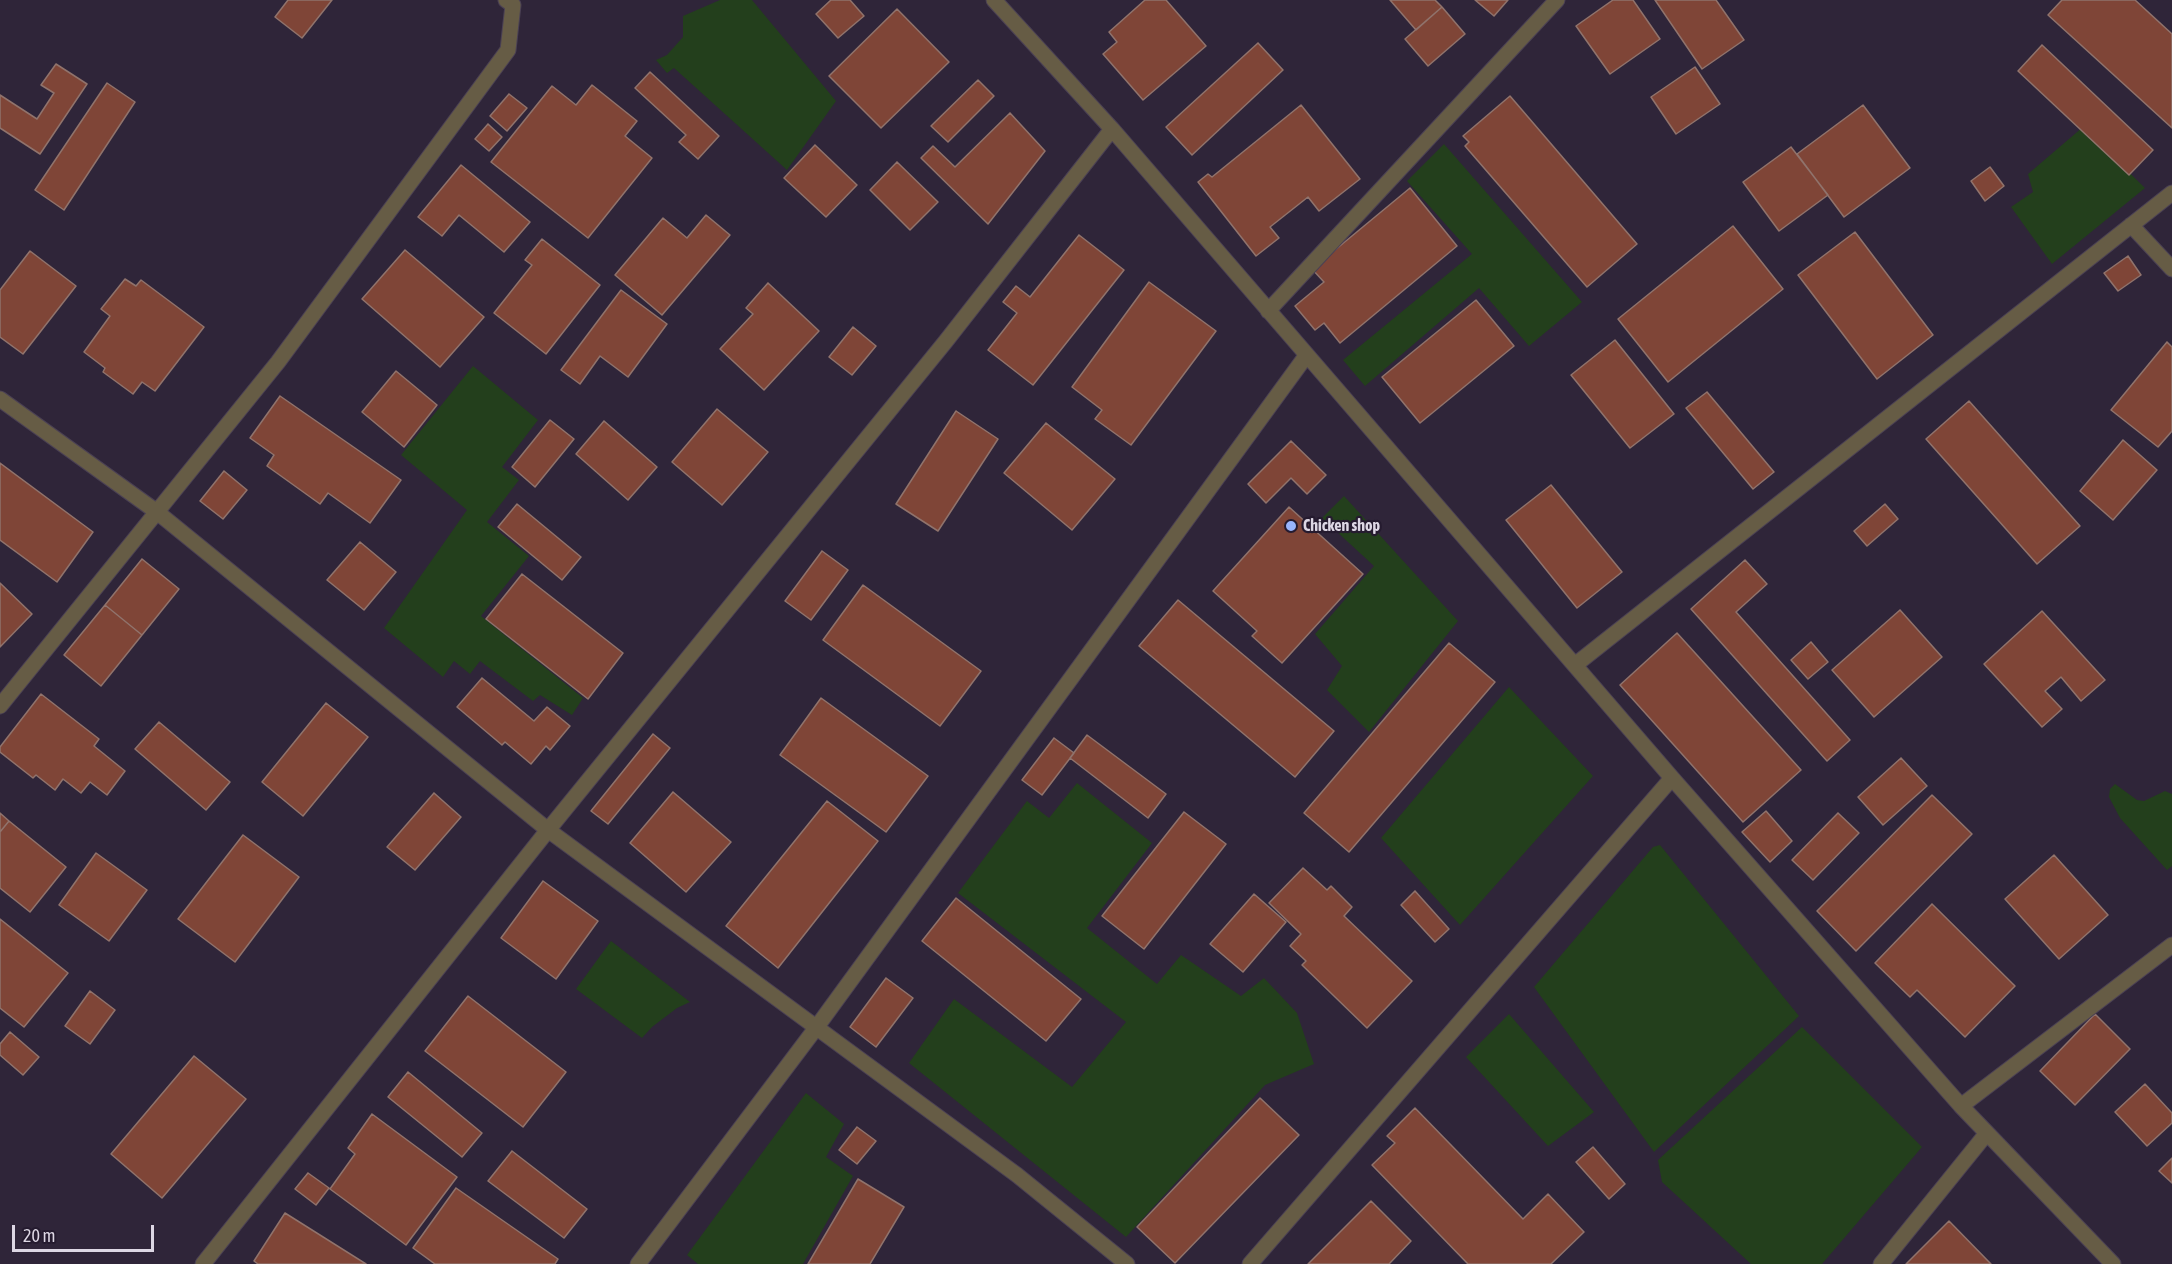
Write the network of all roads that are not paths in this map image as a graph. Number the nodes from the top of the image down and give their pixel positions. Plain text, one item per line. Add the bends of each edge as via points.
1 (506, 0) edge
2 (994, 0) edge
3 (1557, 0) edge
4 (1112, 129) junction
5 (2172, 194) edge
6 (2131, 225) junction
7 (2172, 269) edge
8 (1268, 311) junction
9 (1306, 356) junction
10 (0, 399) edge
11 (157, 512) junction
12 (1575, 665) junction
13 (0, 706) edge
14 (1672, 778) junction
15 (548, 830) junction
16 (2172, 945) edge
17 (816, 1028) junction
18 (1961, 1106) junction
19 (1987, 1133) junction
20 (203, 1264) edge
21 (639, 1264) edge
22 (1127, 1264) edge
23 (1250, 1264) edge
24 (1881, 1264) edge
25 (2113, 1264) edge

1 - 11 street via 513,5 508,50 278,362
2 - 4 street
3 - 8 street
4 - 8 street
4 - 15 street via 946,341
5 - 6 street
6 - 7 street
6 - 12 street
8 - 9 street
9 - 12 street
9 - 17 street
10 - 11 street
11 - 13 street
11 - 15 street
12 - 14 street
14 - 18 street
14 - 23 street
15 - 17 street
15 - 20 street
16 - 18 street
17 - 21 street
17 - 22 street via 1017,1175
18 - 19 street
19 - 24 street
19 - 25 street

